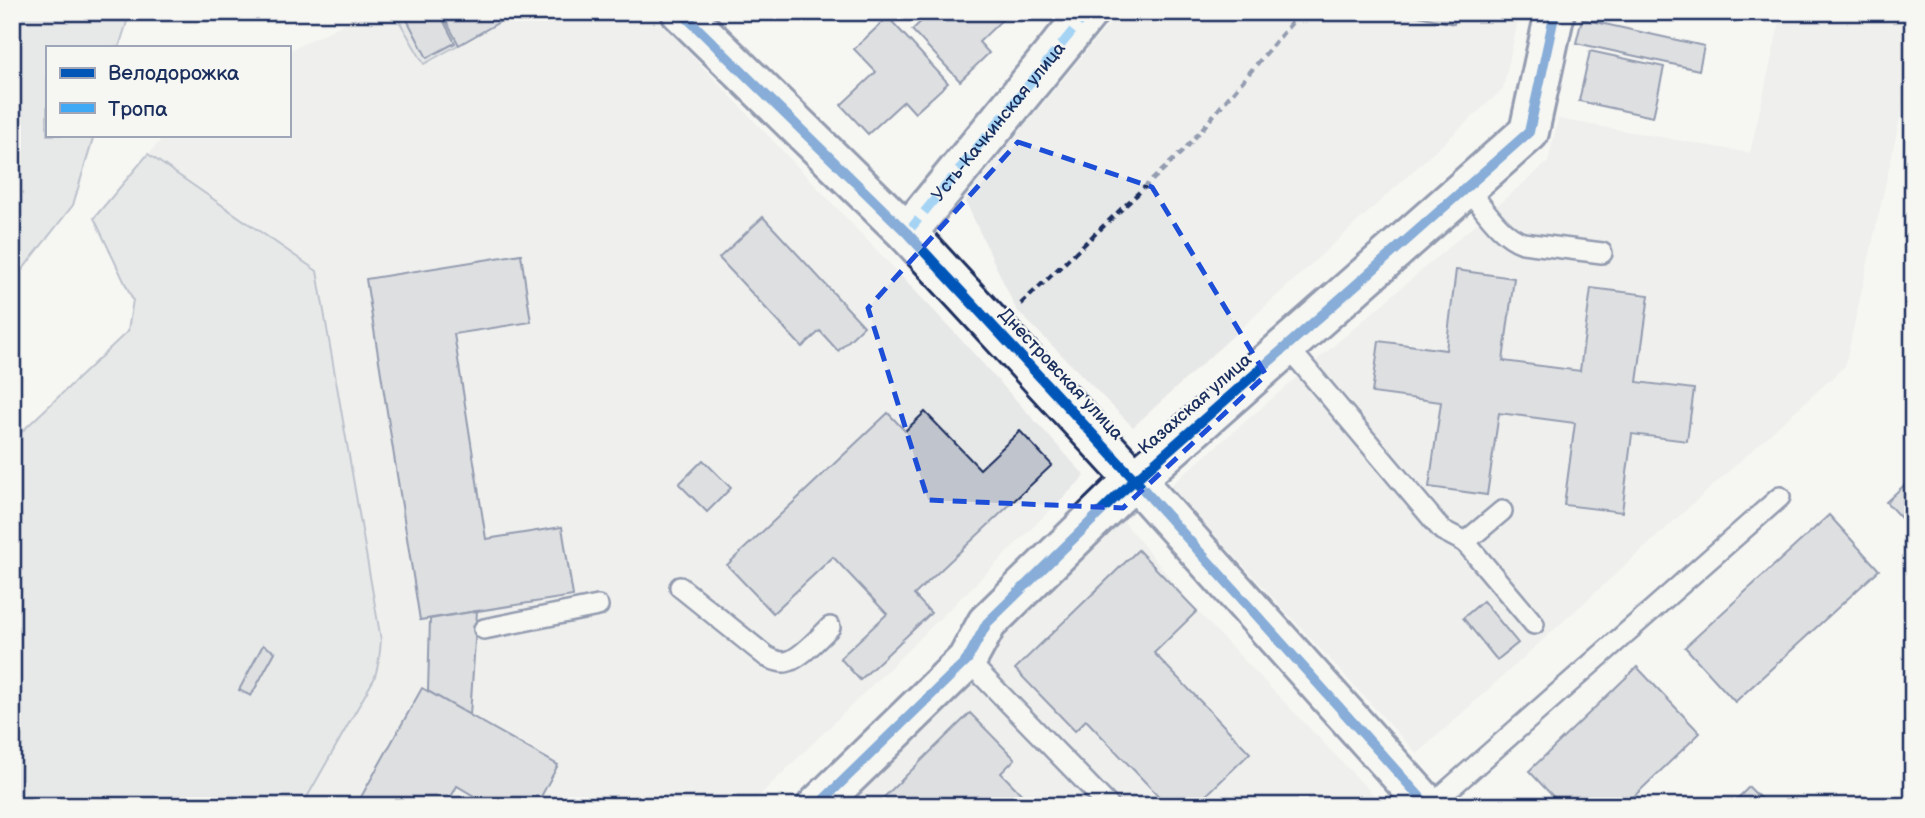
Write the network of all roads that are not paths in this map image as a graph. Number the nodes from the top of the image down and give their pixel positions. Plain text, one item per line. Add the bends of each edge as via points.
1 (681, 12) edge
2 (1088, 12) edge
3 (1555, 12) edge
4 (1466, 187) junction
5 (908, 233) junction
6 (1602, 253) dead end
7 (1287, 346) junction
8 (1135, 480) junction
9 (1780, 497) dead end
10 (1502, 511) dead end
11 (1465, 542) junction
12 (680, 587) dead end
13 (598, 606) dead end
14 (1534, 624) dead end
15 (830, 627) dead end
16 (484, 629) dead end
17 (967, 660) junction
18 (825, 803) edge
19 (1109, 806) edge
20 (1429, 806) edge

1 - 5 street, Днестровская улица
2 - 5 street, Усть-Качкинская улица
3 - 4 street, Казахская улица via 1529,132
4 - 6 lane via 1513,239
4 - 7 street, Казахская улица
5 - 8 street, Днестровская улица
7 - 8 street, Казахская улица
7 - 11 lane via 1442,530
8 - 17 street, Казахская улица via 987,623
8 - 20 street, Днестровская улица
9 - 20 lane
10 - 11 lane
11 - 14 lane
12 - 15 lane via 776,661 787,663
13 - 16 lane
17 - 18 street, Казахская улица
17 - 19 lane

